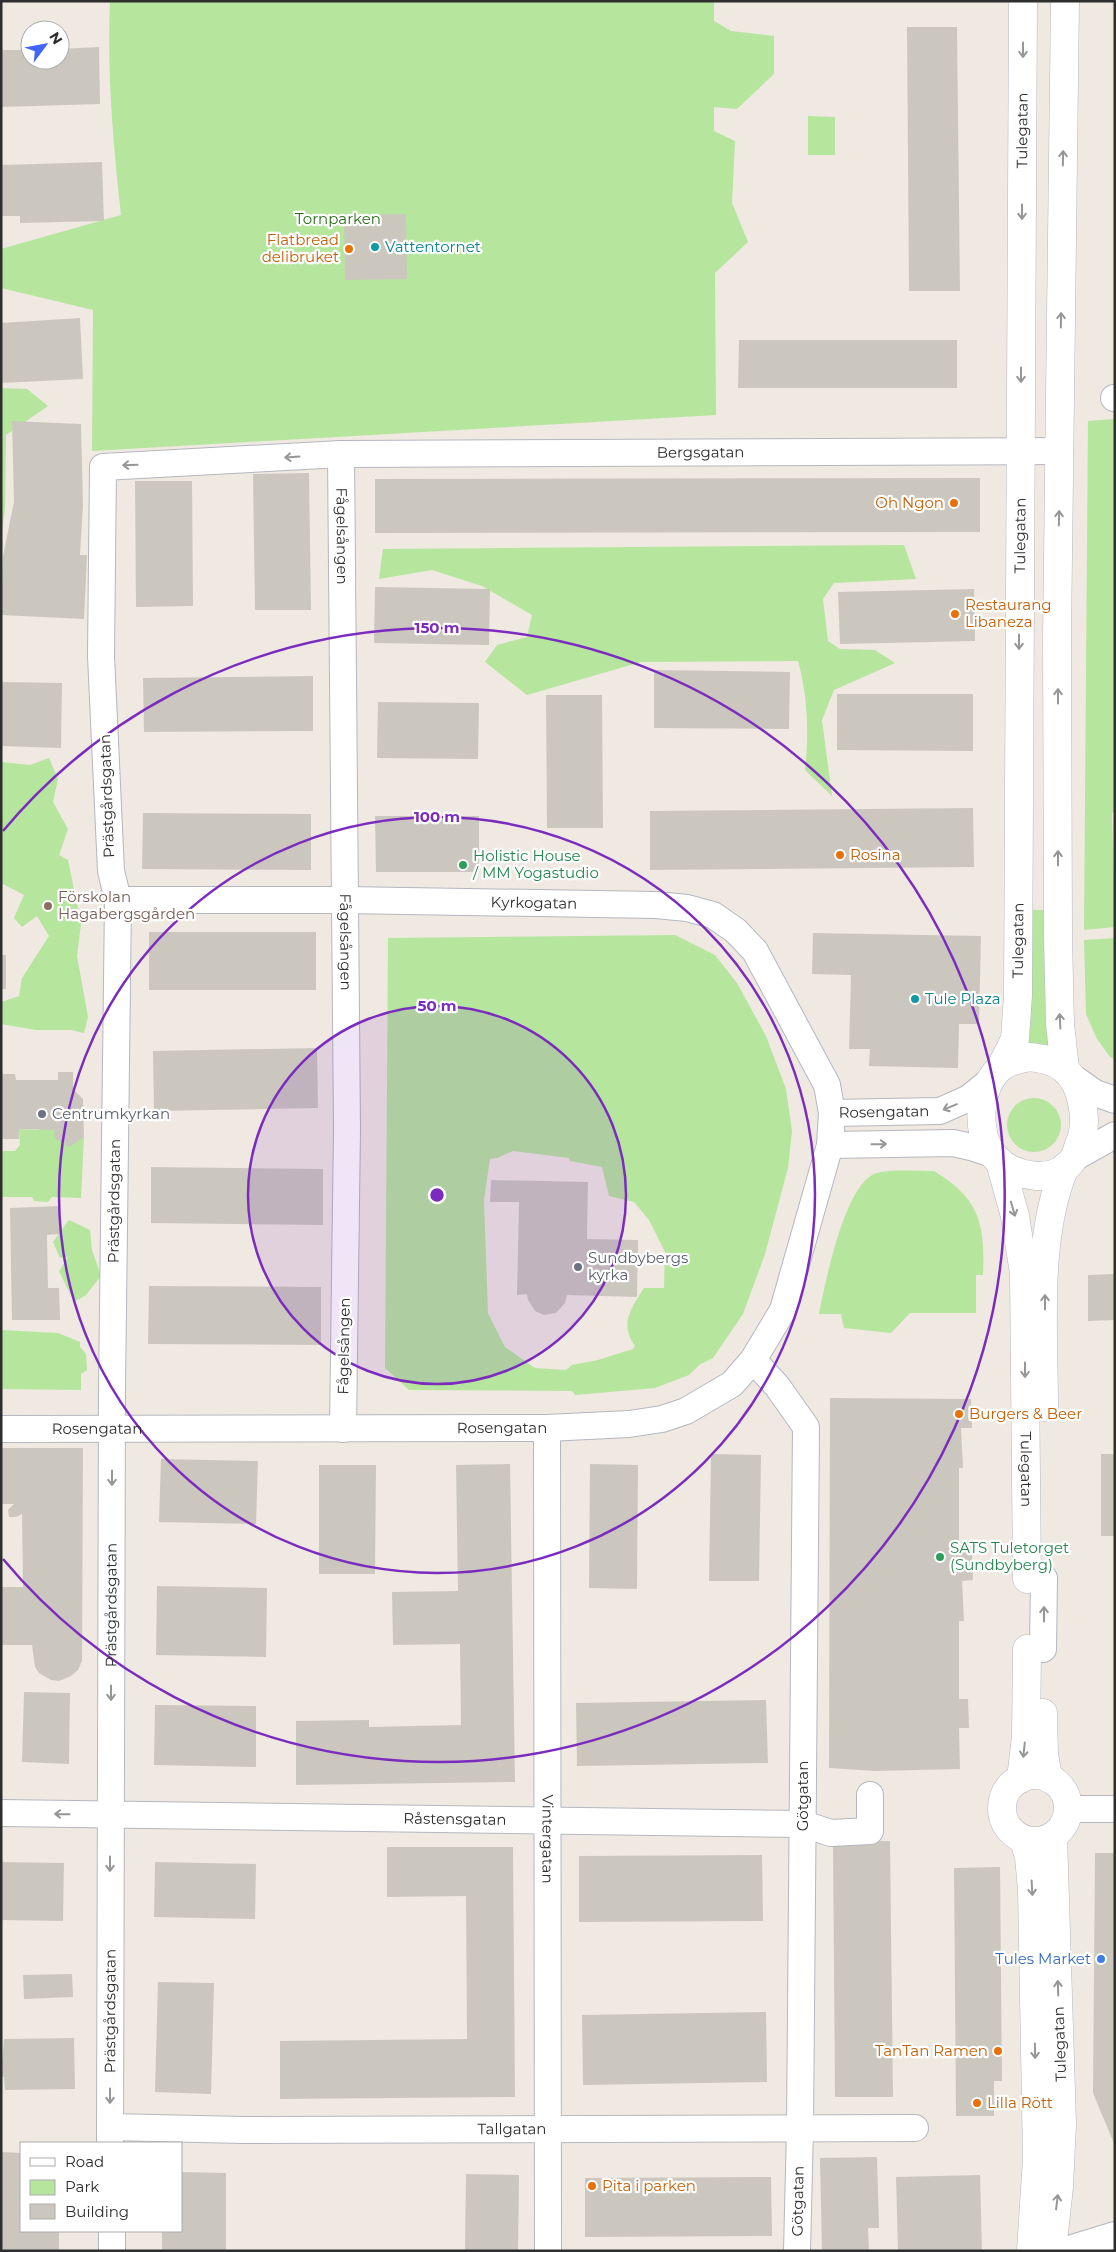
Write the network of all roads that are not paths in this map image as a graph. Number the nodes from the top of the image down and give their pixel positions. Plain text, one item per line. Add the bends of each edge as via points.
1 (1023, 1) edge
2 (1065, 1) edge
3 (1021, 452) junction
4 (1060, 452) junction
5 (341, 454) junction
6 (118, 900) junction
7 (345, 900) junction
8 (1068, 1072) junction
9 (996, 1074) junction
10 (1115, 1100) edge
11 (832, 1113) junction
12 (1115, 1135) edge
13 (830, 1145) junction
14 (996, 1158) junction
15 (1069, 1162) junction
16 (753, 1360) junction
17 (547, 1428) junction
18 (1, 1429) edge
19 (343, 1429) junction
20 (112, 1430) junction
21 (1035, 1579) junction
22 (1035, 1649) junction
23 (1048, 1778) junction
24 (1020, 1779) junction
25 (870, 1796) dead end
26 (1115, 1808) edge
27 (1068, 1809) junction
28 (1, 1812) edge
29 (111, 1815) junction
30 (549, 1819) junction
31 (803, 1824) junction
32 (1053, 1836) junction
33 (1024, 1840) junction
34 (550, 2128) junction
35 (800, 2128) junction
36 (915, 2128) dead end
37 (110, 2135) edge
38 (112, 2232) edge
39 (1115, 2235) edge
40 (112, 2251) edge
41 (548, 2251) edge
42 (797, 2251) edge
43 (1031, 2251) edge
44 (1052, 2251) edge
45 (1063, 2251) edge

1 -> 3 street, Tulegatan
4 -> 2 street
3 - 4 street, Bergsgatan
3 - 5 street, Bergsgatan
3 -> 9 street, Tulegatan via 1018,995 1015,1038
8 -> 4 street via 1060,1024 1058,936
5 -> 6 street, Prästgårdsgatan via 103,467 101,656 110,871
5 - 7 street, Fågelsången
6 - 7 street, Kyrkogatan
6 - 20 street, Prästgårdsgatan
7 - 11 street, Kyrkogatan via 656,905 713,915 736,931 767,970 827,1085
7 - 19 street, Fågelsången via 347,1129
8 - 9 street via 1043,1058 1029,1057 1016,1060
8 - 10 street via 1094,1093
8 - 15 street via 1081,1098 1084,1125
9 -> 11 street, Rosengatan via 969,1098 940,1111
9 - 14 street via 984,1095 982,1116 985,1136
11 - 13 street, Rosengatan
12 - 15 street
13 -> 14 street via 953,1143
13 - 16 street, Rosengatan via 783,1310
14 - 15 street via 1010,1170 1023,1175 1053,1174
14 -> 21 street, Tulegatan via 1015,1216 1024,1273
21 -> 15 street, Tulegatan via 1045,1245 1054,1197
16 - 17 street, Rosengatan via 732,1384 709,1399 662,1419
16 - 31 street, Götgatan via 777,1386 806,1427
17 - 19 street, Rosengatan
17 - 30 street, Vintergatan
18 - 20 street, Rosengatan
19 - 20 street, Rosengatan
20 -> 29 street, Prästgårdsgatan
21 - 22 street, Tulegatan
22 - 23 street, Tulegatan
22 -> 24 street, Tulegatan
23 - 24 street via 1034,1775
23 - 27 street via 1061,1788 1068,1801
24 - 33 street, Tulegatan via 1006,1794 1002,1809 1010,1830
25 - 31 street, Råstensgatan via 870,1831 831,1833
26 - 27 street
27 - 32 street via 1064,1824
29 -> 28 street, Råstensgatan
29 - 30 street, Råstensgatan
29 -> 37 street, Prästgårdsgatan
30 - 31 street, Råstensgatan
30 - 34 street, Vintergatan
31 - 35 street, Götgatan
32 - 33 street via 1043,1841
44 -> 32 street, Tulegatan via 1062,2124
33 -> 43 street, Tulegatan via 1032,1889 1037,2138
34 - 35 street, Tallgatan
34 - 37 street, Tallgatan via 244,2130
34 - 41 street, Vintergatan
35 - 36 street, Tallgatan
35 - 42 street, Götgatan
38 - 40 street
39 - 45 street

